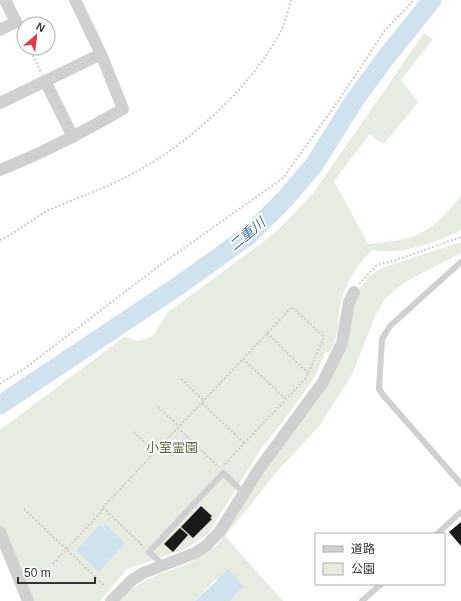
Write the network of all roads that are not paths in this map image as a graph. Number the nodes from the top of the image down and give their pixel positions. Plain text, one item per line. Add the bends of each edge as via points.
1 (5, 0) edge
2 (75, 0) edge
3 (0, 30) edge
4 (101, 54) junction
5 (45, 81) junction
6 (0, 103) edge
7 (73, 137) junction
8 (0, 170) edge
9 (461, 262) edge
10 (354, 292) road end
11 (461, 484) edge
12 (243, 492) junction
13 (461, 512) edge
14 (0, 532) edge
15 (438, 533) edge
16 (163, 566) junction
17 (380, 585) edge
18 (28, 601) edge
19 (111, 601) edge
20 (362, 601) edge

1 - 3 street via 16,22
2 - 4 street
4 - 5 street
4 - 7 street via 123,109
5 - 6 street
5 - 7 street
7 - 8 street
9 - 11 lane via 385,333 382,339 379,388
10 - 12 street via 349,302 342,343 323,382
12 - 16 street via 213,539 195,553
12 - 16 lane via 223,474 149,552
13 - 15 lane
14 - 18 street
16 - 19 street via 143,572
17 - 20 lane

